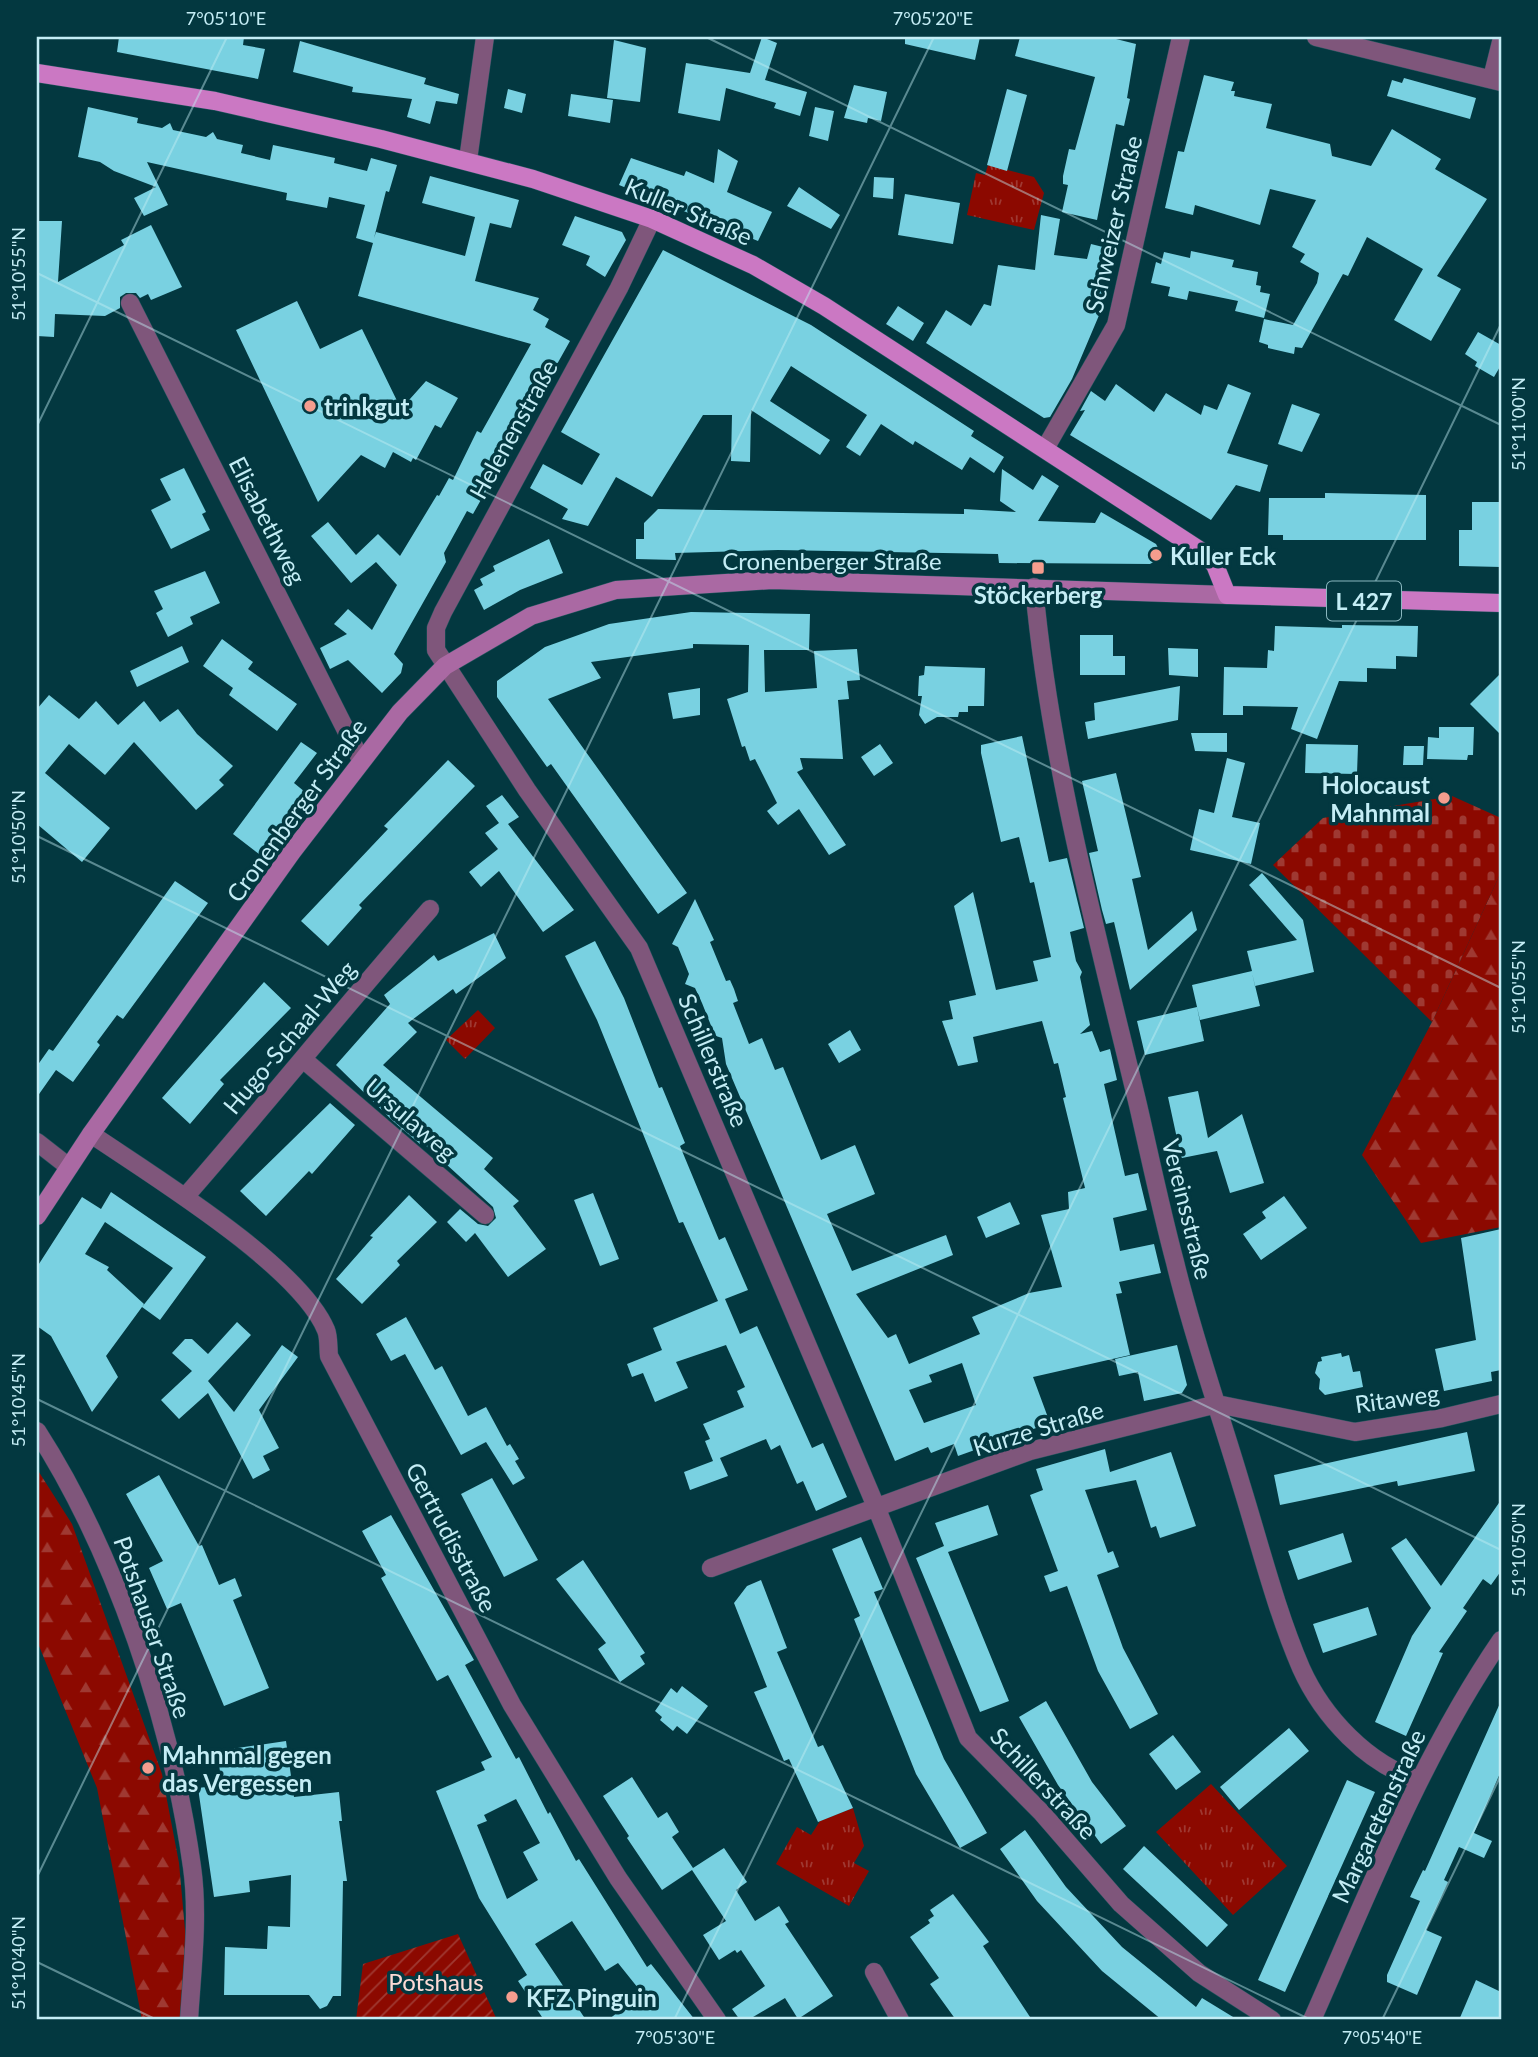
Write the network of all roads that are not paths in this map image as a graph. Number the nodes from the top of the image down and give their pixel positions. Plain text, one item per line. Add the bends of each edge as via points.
1 (485, 37) edge
2 (1181, 37) edge
3 (1316, 37) edge
4 (1501, 42) edge
5 (37, 73) edge
6 (1497, 80) edge
7 (468, 160) junction
8 (652, 219) junction
9 (130, 303) dead end
10 (1046, 447) junction
11 (1034, 587) junction
12 (1227, 595) junction
13 (1501, 603) edge
14 (442, 662) junction
15 (361, 760) junction
16 (430, 909) dead end
17 (304, 1060) junction
18 (90, 1135) junction
19 (37, 1142) edge
20 (69, 1167) junction
21 (185, 1197) junction
22 (485, 1215) dead end
23 (37, 1216) edge
24 (1217, 1404) junction
25 (1501, 1404) edge
26 (37, 1431) edge
27 (877, 1509) junction
28 (711, 1568) dead end
29 (1501, 1640) edge
30 (1419, 1780) junction
31 (874, 1972) dead end
32 (189, 2020) edge
33 (717, 2020) edge
34 (900, 2020) edge
35 (1272, 2020) edge
36 (1312, 2020) edge

1 - 7 street
2 - 10 street, Schweizer Straße via 1116,325
3 - 6 street
4 - 6 street
5 - 7 main road, Kuller Straße via 215,101
7 - 8 main road, Kuller Straße
8 - 10 main road, Kuller Straße via 753,265 824,306
8 - 14 street, Helenenstraße via 443,612 435,638
9 - 15 street, Elisabethweg
10 - 12 main road, Kuller Straße via 1204,553 1215,565
11 - 12 main road, Cronenberger Straße / L 427
11 - 14 main road, Cronenberger Straße / L 427 via 772,580 617,590 531,616
11 - 24 street, Vereinsstraße via 1074,831 1175,1264
12 - 13 main road, Cronenberger Straße / L 427
14 - 15 main road, Cronenberger Straße / L 427
14 - 27 street, Schillerstraße via 639,947
15 - 18 main road, Cronenberger Straße / L 427
16 - 17 street, Hugo-Schaal-Weg
17 - 21 street, Hugo-Schaal-Weg
17 - 22 street, Ursulaweg
18 - 20 main road, Cronenberger Straße / L 427
18 - 21 street, Gertrudisstraße
19 - 20 street
20 - 23 main road, Cronenberger Straße / L 427
21 - 33 street, Gertrudisstraße via 260,1255 310,1303 327,1331 329,1356 512,1705 618,1878
24 - 25 street, Ritaweg via 1355,1432
24 - 27 street, Kurze Straße via 1030,1451
24 - 30 street, Vereinsstraße via 1302,1669 1347,1735 1399,1774
26 - 32 street, Potshauser Straße via 89,1519 170,1749 192,1869 194,1946
27 - 28 street
27 - 35 street, Schillerstraße via 968,1738 1139,1920 1199,1973
29 - 30 street, Margaretenstraße via 1465,1692
30 - 36 street, Margaretenstraße
31 - 34 street

